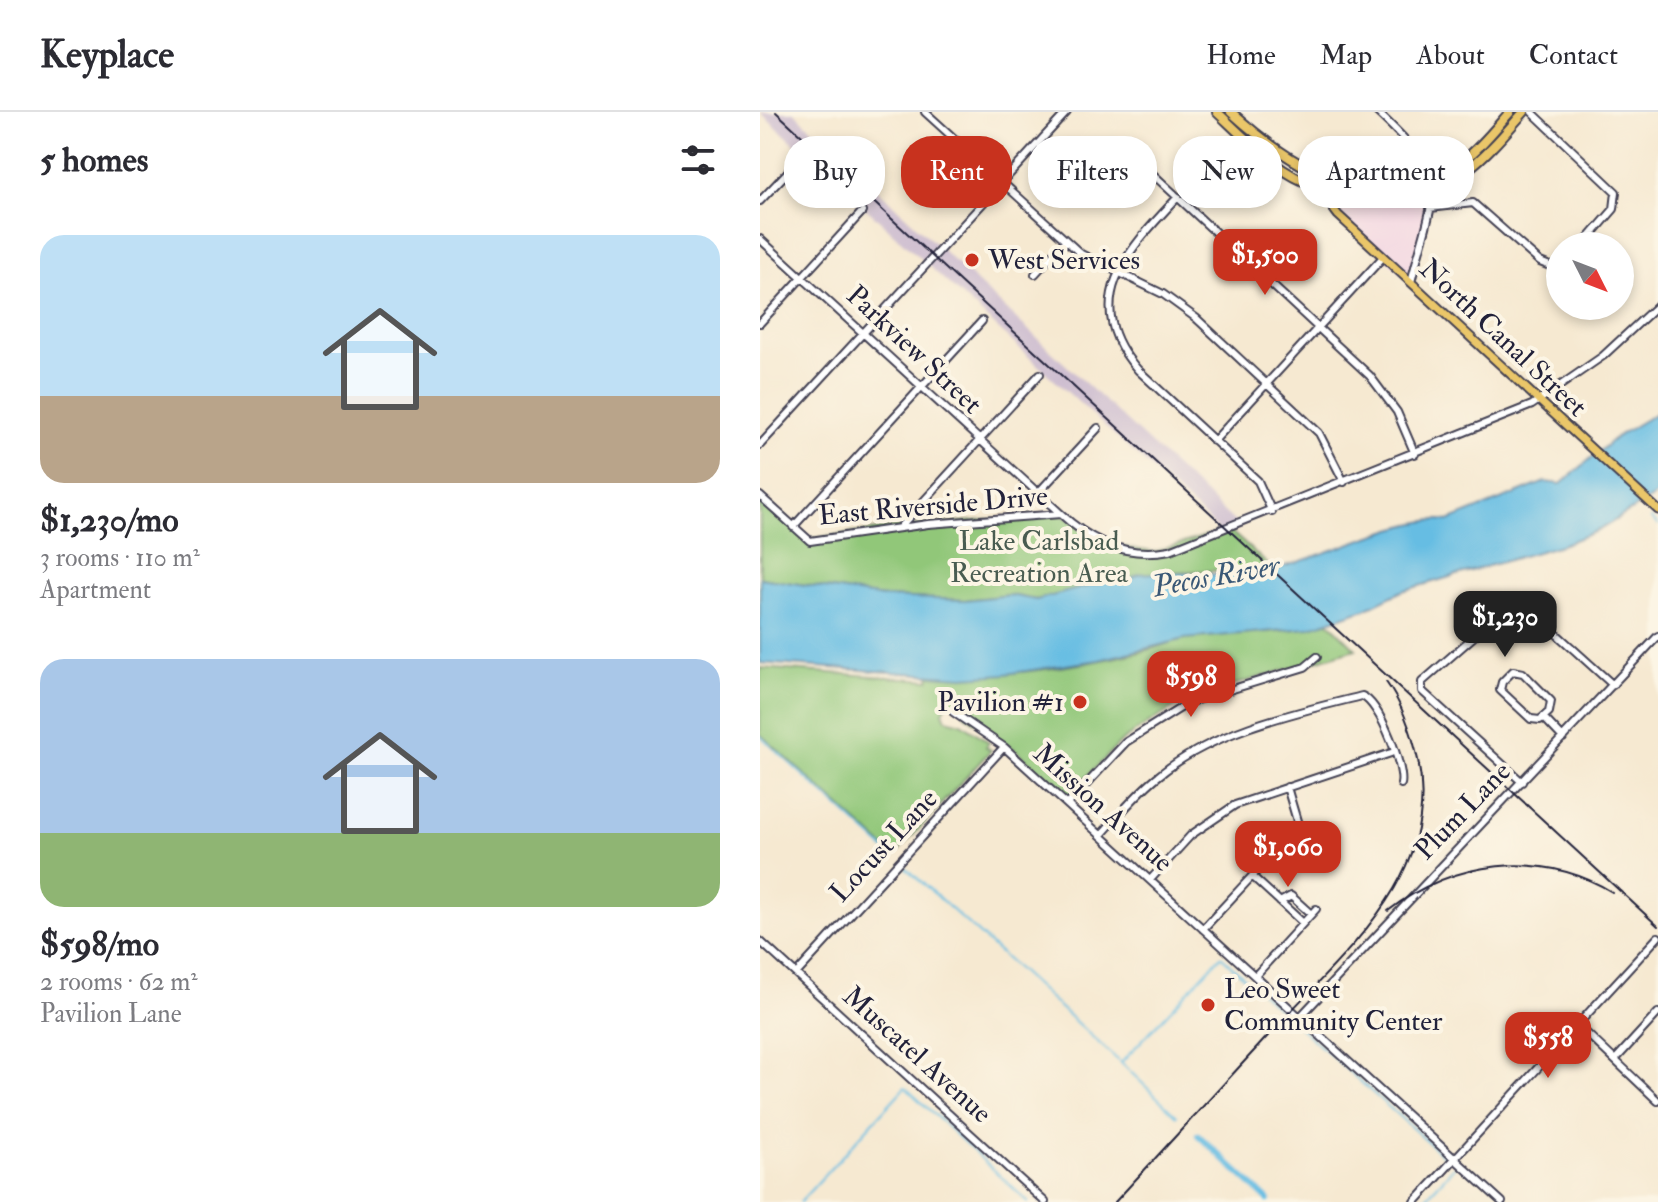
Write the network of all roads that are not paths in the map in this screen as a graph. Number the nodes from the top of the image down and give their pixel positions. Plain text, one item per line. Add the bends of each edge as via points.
1 (925, 112) edge
2 (1217, 112) edge
3 (1231, 112) edge
4 (1377, 112) edge
5 (1510, 112) edge
6 (1524, 112) edge
7 (1532, 112) edge
8 (1064, 113) edge
9 (951, 136) edge
10 (1402, 136) edge
11 (1474, 151) edge
12 (1474, 163) edge
13 (1298, 164) edge
14 (1012, 171) edge
15 (784, 176) edge
16 (1157, 178) edge
17 (1298, 178) edge
18 (1012, 191) edge
19 (1173, 192) edge
20 (760, 201) edge
21 (1173, 202) edge
22 (1474, 205) edge
23 (978, 208) edge
24 (1190, 208) edge
25 (1334, 208) edge
26 (1430, 208) edge
27 (862, 212) dead end
28 (1594, 232) edge
29 (760, 239) edge
30 (1065, 241) junction
31 (1383, 257) junction
32 (1546, 264) edge
33 (1116, 273) junction
34 (1035, 274) dead end
35 (802, 278) junction
36 (1411, 282) junction
37 (1658, 305) edge
38 (982, 321) dead end
39 (760, 323) edge
40 (1319, 327) junction
41 (863, 333) junction
42 (1040, 374) dead end
43 (1267, 384) junction
44 (921, 387) junction
45 (1540, 400) junction
46 (1098, 428) dead end
47 (980, 440) junction
48 (1214, 441) junction
49 (760, 445) edge
50 (1415, 454) junction
51 (1344, 482) junction
52 (1038, 493) junction
53 (760, 496) edge
54 (1657, 509) edge
55 (1272, 512) junction
56 (1061, 514) junction
57 (793, 527) junction
58 (900, 527) junction
59 (1658, 636) edge
60 (1317, 657) dead end
61 (1613, 685) junction
62 (953, 712) dead end
63 (1544, 718) junction
64 (1563, 738) junction
65 (1004, 747) junction
66 (1391, 753) junction
67 (1522, 782) junction
68 (1401, 784) dead end
69 (1287, 787) junction
70 (1068, 804) junction
71 (1101, 835) junction
72 (1252, 876) junction
73 (1150, 880) junction
74 (1280, 902) junction
75 (1303, 923) junction
76 (1203, 929) junction
77 (1658, 937) edge
78 (760, 941) edge
79 (1650, 945) junction
80 (1658, 952) edge
81 (796, 974) junction
82 (1255, 976) junction
83 (1658, 1013) edge
84 (1300, 1017) junction
85 (1578, 1025) junction
86 (1615, 1060) junction
87 (1658, 1101) edge
88 (1455, 1159) junction
89 (1045, 1202) edge
90 (1415, 1202) edge
91 (1502, 1202) edge

1 - 9 street
2 - 17 highway
3 - 13 highway via 1271,149
4 - 10 street
5 - 11 highway
6 - 12 highway
7 - 28 street via 1616,192 1614,209
8 - 14 street
15 - 20 street
16 - 19 street
18 - 30 street
21 - 33 street via 1135,243
22 - 32 street
23 - 41 street
24 - 40 street
25 - 31 main road, North Canal Street
26 - 36 street
27 - 35 street
29 - 35 street, Parkview Street
30 - 33 street
30 - 34 street
31 - 36 main road, North Canal Street
31 - 40 street
33 - 43 street via 1178,303
33 - 48 street via 1111,313 1124,354
35 - 39 street
35 - 41 street, Parkview Street
36 - 45 main road, North Canal Street
37 - 45 street, East Riverside Drive via 1603,356
38 - 44 street
40 - 43 street
40 - 50 street via 1384,393
41 - 44 street, Parkview Street
41 - 49 street
42 - 47 street
43 - 48 street
43 - 51 street via 1319,433
44 - 47 street, Parkview Street
44 - 57 street
45 - 50 street, East Riverside Drive
45 - 54 main road, North Canal Street
46 - 52 street
47 - 52 street, Parkview Street
47 - 58 street
48 - 55 street via 1258,481
50 - 51 street, East Riverside Drive
51 - 55 street, East Riverside Drive
52 - 56 street, Parkview Street
53 - 57 street, East Riverside Drive
55 - 56 street, East Riverside Drive via 1154,552 1105,544 1086,536
56 - 58 street, East Riverside Drive
57 - 58 street, East Riverside Drive via 807,539 822,541
59 - 61 street, Plum Lane
60 - 70 street via 1305,667 1190,702 1126,742
61 - 64 street, Plum Lane
61 - 67 street via 1520,601 1422,682 1422,691
62 - 65 street, Mission Avenue
63 - 63 street via 1550,699 1523,673 1509,674 1500,685 1502,693 1531,719
63 - 64 street
64 - 67 street, Plum Lane
65 - 70 street, Mission Avenue
65 - 81 street, Locust Lane
66 - 68 street via 1400,764
66 - 69 street
66 - 71 street via 1386,729 1370,700 1355,698 1202,747 1159,775
67 - 84 street, Plum Lane
69 - 72 street via 1296,826
69 - 73 street via 1213,818
70 - 71 street, Mission Avenue
71 - 73 street, Mission Avenue
72 - 74 street
72 - 76 street
73 - 76 street, Mission Avenue
74 - 75 street
74 - 75 street via 1291,896 1314,912
75 - 82 street
76 - 82 street, Mission Avenue
77 - 79 street
78 - 81 street, Muscatel Avenue
79 - 80 street
79 - 85 street
81 - 89 street, Muscatel Avenue
82 - 84 street, Mission Avenue
83 - 86 street
84 - 88 street, Mission Avenue
85 - 86 street
85 - 88 street
86 - 87 street
88 - 90 street
88 - 91 street, Mission Avenue

